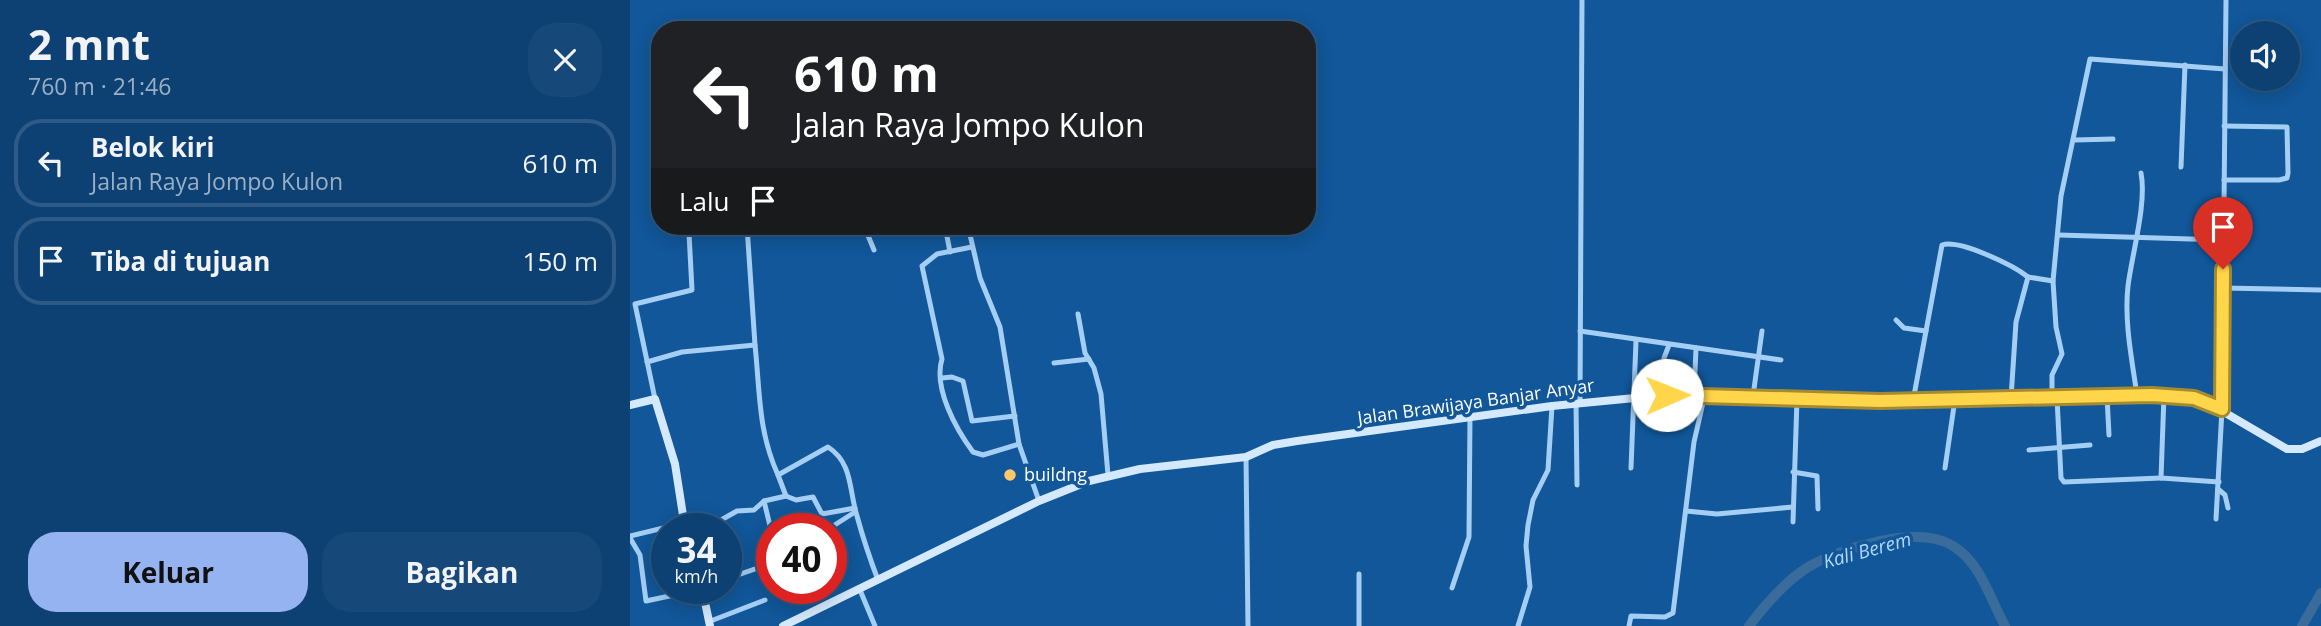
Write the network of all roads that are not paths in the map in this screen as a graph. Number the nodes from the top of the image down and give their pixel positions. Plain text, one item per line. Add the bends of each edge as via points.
1 (1582, 0) edge
2 (2226, 0) edge
3 (2185, 65) junction
4 (2225, 69) junction
5 (2224, 126) junction
6 (2113, 139) dead end
7 (2075, 140) junction
8 (2180, 167) dead end
9 (2141, 173) dead end
10 (2224, 180) junction
11 (689, 235) edge
12 (748, 235) edge
13 (868, 235) edge
14 (947, 235) edge
15 (970, 235) edge
16 (2059, 235) junction
17 (2135, 237) junction
18 (2223, 240) junction
19 (972, 247) junction
20 (874, 250) dead end
21 (950, 252) junction
22 (2028, 277) junction
23 (2053, 281) junction
24 (2223, 288) junction
25 (2321, 290) edge
26 (1078, 314) dead end
27 (1896, 320) dead end
28 (1580, 331) junction
29 (1762, 331) dead end
30 (1926, 331) junction
31 (1636, 341) junction
32 (755, 345) junction
33 (1669, 345) junction
34 (1696, 348) junction
35 (1757, 356) junction
36 (1088, 359) junction
37 (1781, 360) dead end
38 (647, 362) junction
39 (1054, 363) dead end
40 (942, 378) junction
41 (1694, 394) junction
42 (1705, 394) junction
43 (1664, 395) junction
44 (2164, 395) junction
45 (1753, 396) junction
46 (2107, 396) junction
47 (2137, 396) junction
48 (1635, 397) junction
49 (2011, 398) junction
50 (2054, 398) junction
51 (655, 399) junction
52 (1797, 399) junction
53 (1955, 399) junction
54 (1913, 401) junction
55 (1578, 403) junction
56 (630, 405) edge
57 (1552, 406) junction
58 (2222, 409) junction
59 (1015, 416) junction
60 (1470, 416) junction
61 (2109, 435) dead end
62 (2321, 441) edge
63 (1019, 444) junction
64 (2090, 445) dead end
65 (2059, 448) junction
66 (2029, 450) dead end
67 (1246, 457) junction
68 (1631, 468) dead end
69 (1945, 468) dead end
70 (1793, 472) junction
71 (778, 475) junction
72 (1108, 475) junction
73 (2161, 478) junction
74 (1577, 485) dead end
75 (2219, 485) junction
76 (786, 496) junction
77 (764, 501) junction
78 (1039, 501) junction
79 (1793, 507) junction
80 (2228, 508) dead end
81 (1818, 509) dead end
82 (855, 510) junction
83 (1686, 511) junction
84 (683, 513) edge
85 (735, 513) edge
86 (767, 513) edge
87 (847, 516) edge
88 (2216, 519) dead end
89 (1793, 522) dead end
90 (651, 533) edge
91 (630, 537) edge
92 (1359, 574) dead end
93 (878, 580) junction
94 (1452, 588) dead end
95 (860, 590) junction
96 (651, 600) edge
97 (706, 604) edge
98 (756, 604) edge
99 (709, 624) edge
100 (783, 626) edge
101 (875, 626) edge
102 (1248, 626) edge
103 (1359, 626) edge
104 (1518, 626) edge
105 (1629, 626) edge

1 - 28 street
2 - 4 street
3 - 4 street
3 - 7 street via 2092,57
3 - 8 street
4 - 5 street
5 - 10 street
5 - 10 street via 2287,127 2288,173 2279,180
6 - 7 street
7 - 16 street via 2061,196
9 - 17 street
10 - 18 street
11 - 38 street via 692,290 635,304
12 - 32 street
13 - 20 street
14 - 21 street
15 - 19 street
16 - 17 street
16 - 23 street
17 - 18 street
17 - 47 street via 2127,315
18 - 24 street
19 - 21 street
19 - 59 street via 1000,327
21 - 40 street via 924,262 921,271 942,359
22 - 23 street
22 - 30 street via 1992,257 1945,243
22 - 49 street via 2016,322
23 - 50 street via 2062,354 2052,375
24 - 25 street
24 - 58 street
26 - 36 street
27 - 30 street via 1904,328
28 - 31 street
28 - 55 street
29 - 35 street
30 - 54 street
31 - 33 street
31 - 48 street
32 - 38 street via 682,352
32 - 71 street via 759,418
33 - 34 street
33 - 43 street via 1664,358
34 - 35 street
34 - 41 street
35 - 37 street
35 - 45 street
36 - 39 street
36 - 72 street via 1101,394
38 - 51 street
40 - 59 street via 964,382 972,421
40 - 63 street via 952,417 973,452 983,455
41 - 42 street, Jalan Brawijaya Banjar Anyar
41 - 43 street, Jalan Brawijaya Banjar Anyar
42 - 45 street, Jalan Brawijaya Banjar Anyar
42 - 83 street
43 - 48 street, Jalan Brawijaya Banjar Anyar
44 - 47 street, Jalan Brawijaya Banjar Anyar
44 - 58 street, Jalan Brawijaya Banjar Anyar via 2205,401
44 - 73 street
45 - 52 street, Jalan Brawijaya Banjar Anyar
46 - 47 street, Jalan Brawijaya Banjar Anyar
46 - 50 street, Jalan Brawijaya Banjar Anyar
46 - 61 street
48 - 55 street, Jalan Brawijaya Banjar Anyar
48 - 68 street
49 - 50 street, Jalan Brawijaya Banjar Anyar
49 - 53 street, Jalan Brawijaya Banjar Anyar
50 - 65 street
51 - 56 street
51 - 84 street via 675,464
52 - 54 street, Jalan Brawijaya Banjar Anyar
52 - 70 street
53 - 54 street, Jalan Brawijaya Banjar Anyar
53 - 69 street
55 - 57 street, Jalan Brawijaya Banjar Anyar
55 - 74 street
57 - 60 street, Jalan Brawijaya Banjar Anyar
57 - 104 street via 1548,471 1528,525 1530,586
58 - 62 street, Jalan Brawijaya Banjar Anyar via 2287,449
58 - 75 street
59 - 63 street
60 - 67 street, Jalan Brawijaya Banjar Anyar via 1273,445
60 - 94 street via 1469,537
63 - 78 street
64 - 65 street
65 - 66 street
65 - 73 street via 2064,482
67 - 72 street, Jalan Brawijaya Banjar Anyar
67 - 102 street
70 - 79 street
70 - 81 street via 1817,476
71 - 76 street
71 - 82 street via 828,447 848,472
72 - 78 street, Jalan Brawijaya Banjar Anyar
73 - 75 street
75 - 80 street
75 - 88 street
76 - 77 street
76 - 82 street via 815,498 822,514
77 - 85 street via 754,510
77 - 86 street
78 - 93 street, Jalan Brawijaya Banjar Anyar
79 - 83 street via 1717,514
79 - 89 street
82 - 87 street
82 - 93 street
83 - 105 street via 1673,613 1631,616
90 - 91 street
91 - 96 street via 640,555 646,601
92 - 103 street
93 - 95 street, Jalan Brawijaya Banjar Anyar
95 - 100 street, Jalan Brawijaya Banjar Anyar
95 - 101 street
97 - 99 street
98 - 99 street

